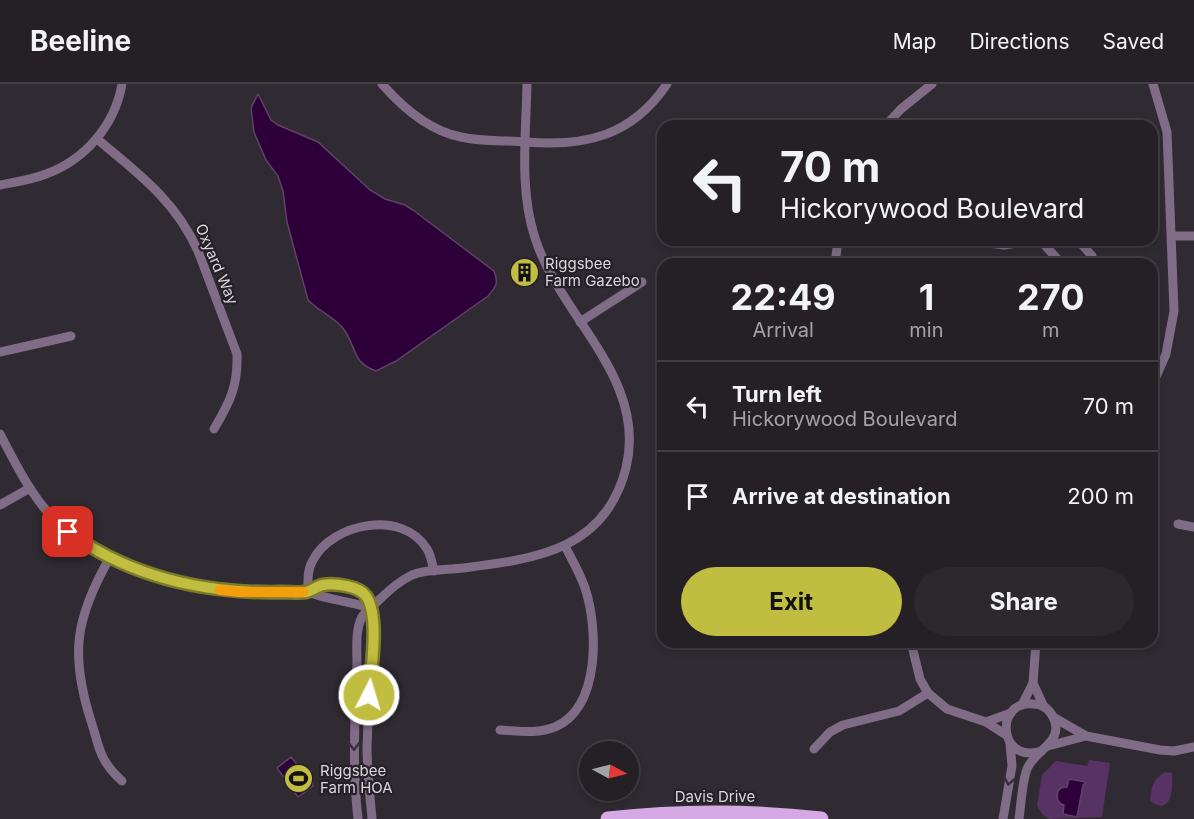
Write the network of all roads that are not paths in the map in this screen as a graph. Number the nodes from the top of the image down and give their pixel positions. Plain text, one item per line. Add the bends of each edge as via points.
1 (122, 84) edge
2 (382, 84) edge
3 (527, 84) edge
4 (667, 84) edge
5 (932, 84) edge
6 (1153, 84) edge
7 (891, 120) edge
8 (98, 139) junction
9 (526, 142) junction
10 (0, 184) edge
11 (1172, 236) junction
12 (1194, 236) edge
13 (1045, 246) edge
14 (1083, 246) edge
15 (1056, 258) edge
16 (1092, 258) edge
17 (642, 282) dead end
18 (580, 322) junction
19 (71, 336) dead end
20 (0, 352) edge
21 (1158, 373) edge
22 (214, 429) dead end
23 (0, 434) edge
24 (30, 488) junction
25 (0, 505) edge
26 (1178, 524) dead end
27 (1194, 527) edge
28 (565, 546) junction
29 (108, 559) junction
30 (434, 571) junction
31 (308, 592) junction
32 (370, 608) junction
33 (912, 648) edge
34 (1036, 648) edge
35 (1033, 683) junction
36 (928, 693) junction
37 (1022, 705) junction
38 (1044, 707) junction
39 (1011, 713) junction
40 (1053, 717) junction
41 (986, 722) junction
42 (500, 730) dead end
43 (1086, 736) junction
44 (1008, 739) junction
45 (1194, 747) edge
46 (814, 749) dead end
47 (1045, 749) junction
48 (122, 781) dead end
49 (358, 819) edge
50 (372, 819) edge
51 (608, 819) edge
52 (822, 819) edge
53 (1003, 819) edge
54 (1019, 819) edge

1 - 8 street
2 - 9 street via 417,117 449,134
3 - 9 street
4 - 9 street via 642,113 612,133 574,143
5 - 7 street
6 - 11 street via 1167,132
8 - 10 street via 49,173
8 - 22 street, Oxyard Way via 169,202 198,251 237,354 233,396
9 - 18 street via 526,198 534,238 553,281
11 - 12 street
11 - 21 street via 1171,331
13 - 15 street
14 - 16 street
17 - 18 street
18 - 28 street via 619,386 628,411 629,441 626,467 613,500 594,523
19 - 20 street
23 - 24 street
24 - 25 street
24 - 29 street via 50,516
26 - 27 street
28 - 30 street via 529,559
28 - 42 street via 585,588 592,625 585,697 571,716 553,728 533,732
29 - 31 street via 205,588
29 - 48 street via 86,607 78,667 101,756 106,767
30 - 31 street via 428,551 414,536 387,525 361,527 339,534 319,552 309,569
30 - 32 street via 412,575
31 - 32 street
31 - 32 street via 323,585 349,587 368,597
32 -> 49 street via 360,619 358,640 354,767
32 - 50 street via 375,621 367,750
33 - 36 street
34 - 35 street
35 - 37 street
35 - 38 street
36 - 41 street via 947,709
36 - 46 street via 899,711 843,725
37 - 38 street
37 - 39 street
38 - 40 street
39 - 41 street
39 - 44 street via 1007,720
40 - 43 street
40 - 47 street via 1055,732
41 - 44 street
43 - 45 street via 1160,750
43 - 47 street
44 - 47 street via 1028,754
44 -> 53 street via 1012,766
47 - 54 street via 1028,768
51 - 52 main road, Davis Drive via 742,813

